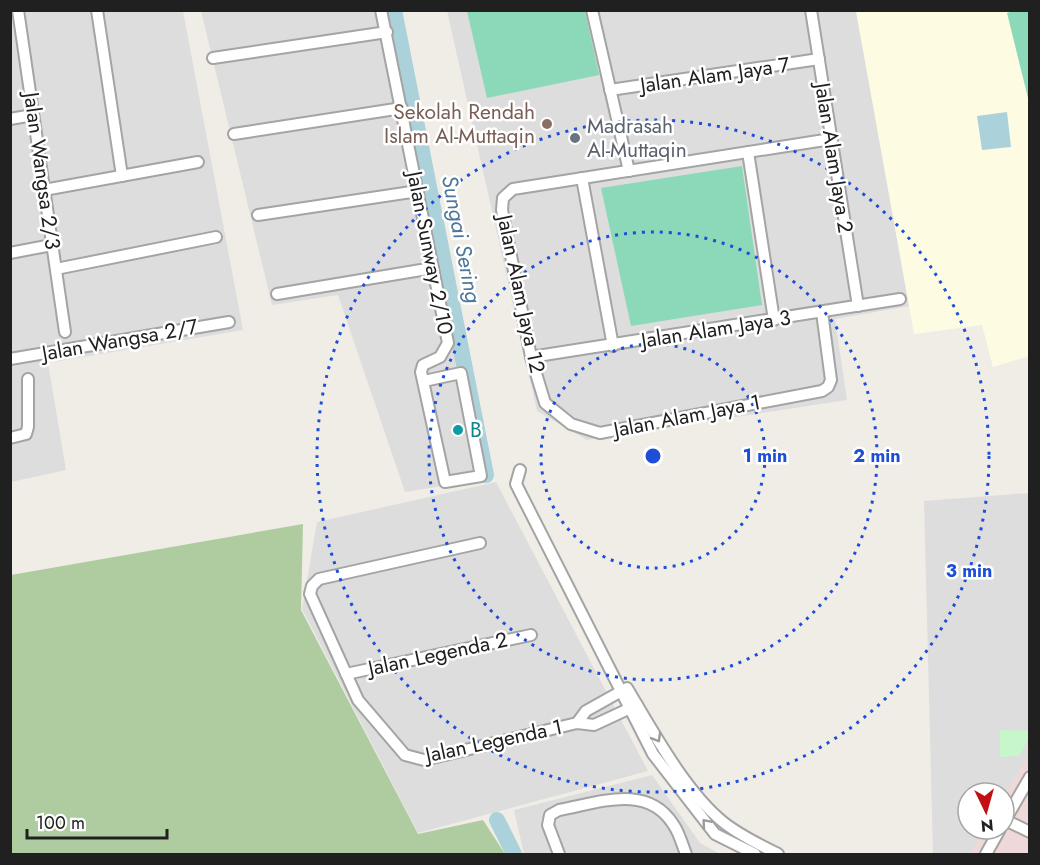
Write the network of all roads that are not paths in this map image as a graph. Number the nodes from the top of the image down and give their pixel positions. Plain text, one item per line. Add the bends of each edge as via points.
1 (18, 10) edge
2 (97, 10) edge
3 (381, 10) edge
4 (592, 10) edge
5 (811, 10) edge
6 (387, 32) junction
7 (213, 58) dead end
8 (819, 59) junction
9 (610, 90) junction
10 (402, 108) junction
11 (33, 115) junction
12 (10, 119) edge
13 (234, 134) dead end
14 (831, 139) junction
15 (748, 152) junction
16 (198, 162) dead end
17 (629, 171) junction
18 (122, 176) junction
19 (582, 178) junction
20 (44, 190) junction
21 (418, 191) junction
22 (258, 215) dead end
23 (216, 237) dead end
24 (52, 245) junction
25 (10, 252) edge
26 (433, 268) junction
27 (56, 269) junction
28 (277, 294) dead end
29 (900, 299) dead end
30 (858, 306) junction
31 (822, 312) junction
32 (774, 320) junction
33 (229, 322) dead end
34 (65, 332) dead end
35 (613, 345) junction
36 (531, 357) junction
37 (10, 359) edge
38 (28, 379) dead end
39 (424, 381) junction
40 (545, 402) joint
41 (10, 438) edge
42 (520, 470) dead end
43 (480, 543) dead end
44 (531, 635) dead end
45 (346, 674) junction
46 (623, 690) junction
47 (633, 707) junction
48 (578, 723) junction
49 (1029, 777) edge
50 (1016, 800) edge
51 (994, 841) edge
52 (773, 853) edge
53 (686, 854) edge
54 (559, 855) edge
55 (754, 855) edge
56 (986, 855) edge

1 - 11 street, Jalan Wangsa 2/3
2 - 18 street
3 - 6 street, Jalan Sunway 2/10
4 - 9 street
5 - 8 street, Jalan Alam Jaya 2
6 - 7 street
6 - 10 street, Jalan Sunway 2/10
8 - 9 street, Jalan Alam Jaya 7
8 - 14 street, Jalan Alam Jaya 2
9 - 17 street
10 - 13 street
10 - 21 street, Jalan Sunway 2/10
11 - 12 street
11 - 20 street, Jalan Wangsa 2/3
14 - 15 street
14 - 30 street, Jalan Alam Jaya 2
15 - 17 street
15 - 32 street
16 - 18 street
17 - 19 street
18 - 20 street
19 - 35 street
19 - 36 street, Jalan Alam Jaya 12 via 513,189 503,198 502,210
20 - 24 street, Jalan Wangsa 2/3
21 - 22 street
21 - 26 street, Jalan Sunway 2/10
23 - 27 street
24 - 25 street
24 - 27 street, Jalan Wangsa 2/3
26 - 28 street
26 - 39 street, Jalan Sunway 2/10 via 448,343 440,357 423,365
27 - 34 street, Jalan Wangsa 2/3
29 - 30 street, Jalan Alam Jaya 3
30 - 31 street, Jalan Alam Jaya 3
31 - 32 street, Jalan Alam Jaya 3
31 - 40 street, Jalan Alam Jaya 1 via 831,380 822,391 600,433 571,424
32 - 35 street, Jalan Alam Jaya 3
33 - 37 street, Jalan Wangsa 2/7
35 - 36 street, Jalan Alam Jaya 3
36 - 40 street, Jalan Alam Jaya 12
38 - 41 street via 26,434
39 - 39 street via 445,482 481,476 461,373
42 - 46 street via 516,484
43 - 45 street, Jalan Legenda 1 via 319,579 310,594
44 - 45 street, Jalan Legenda 2
45 - 48 street, Jalan Legenda 1 via 358,700 405,755 424,760
46 - 47 street
46 - 48 street via 586,711
47 - 48 street, Jalan Legenda 1 via 594,725
47 -> 52 street via 710,809
55 -> 47 street via 715,834 703,820 653,754
49 - 50 street
51 - 56 street
53 - 54 street via 674,824 657,805 634,797 559,810 550,815 548,825

